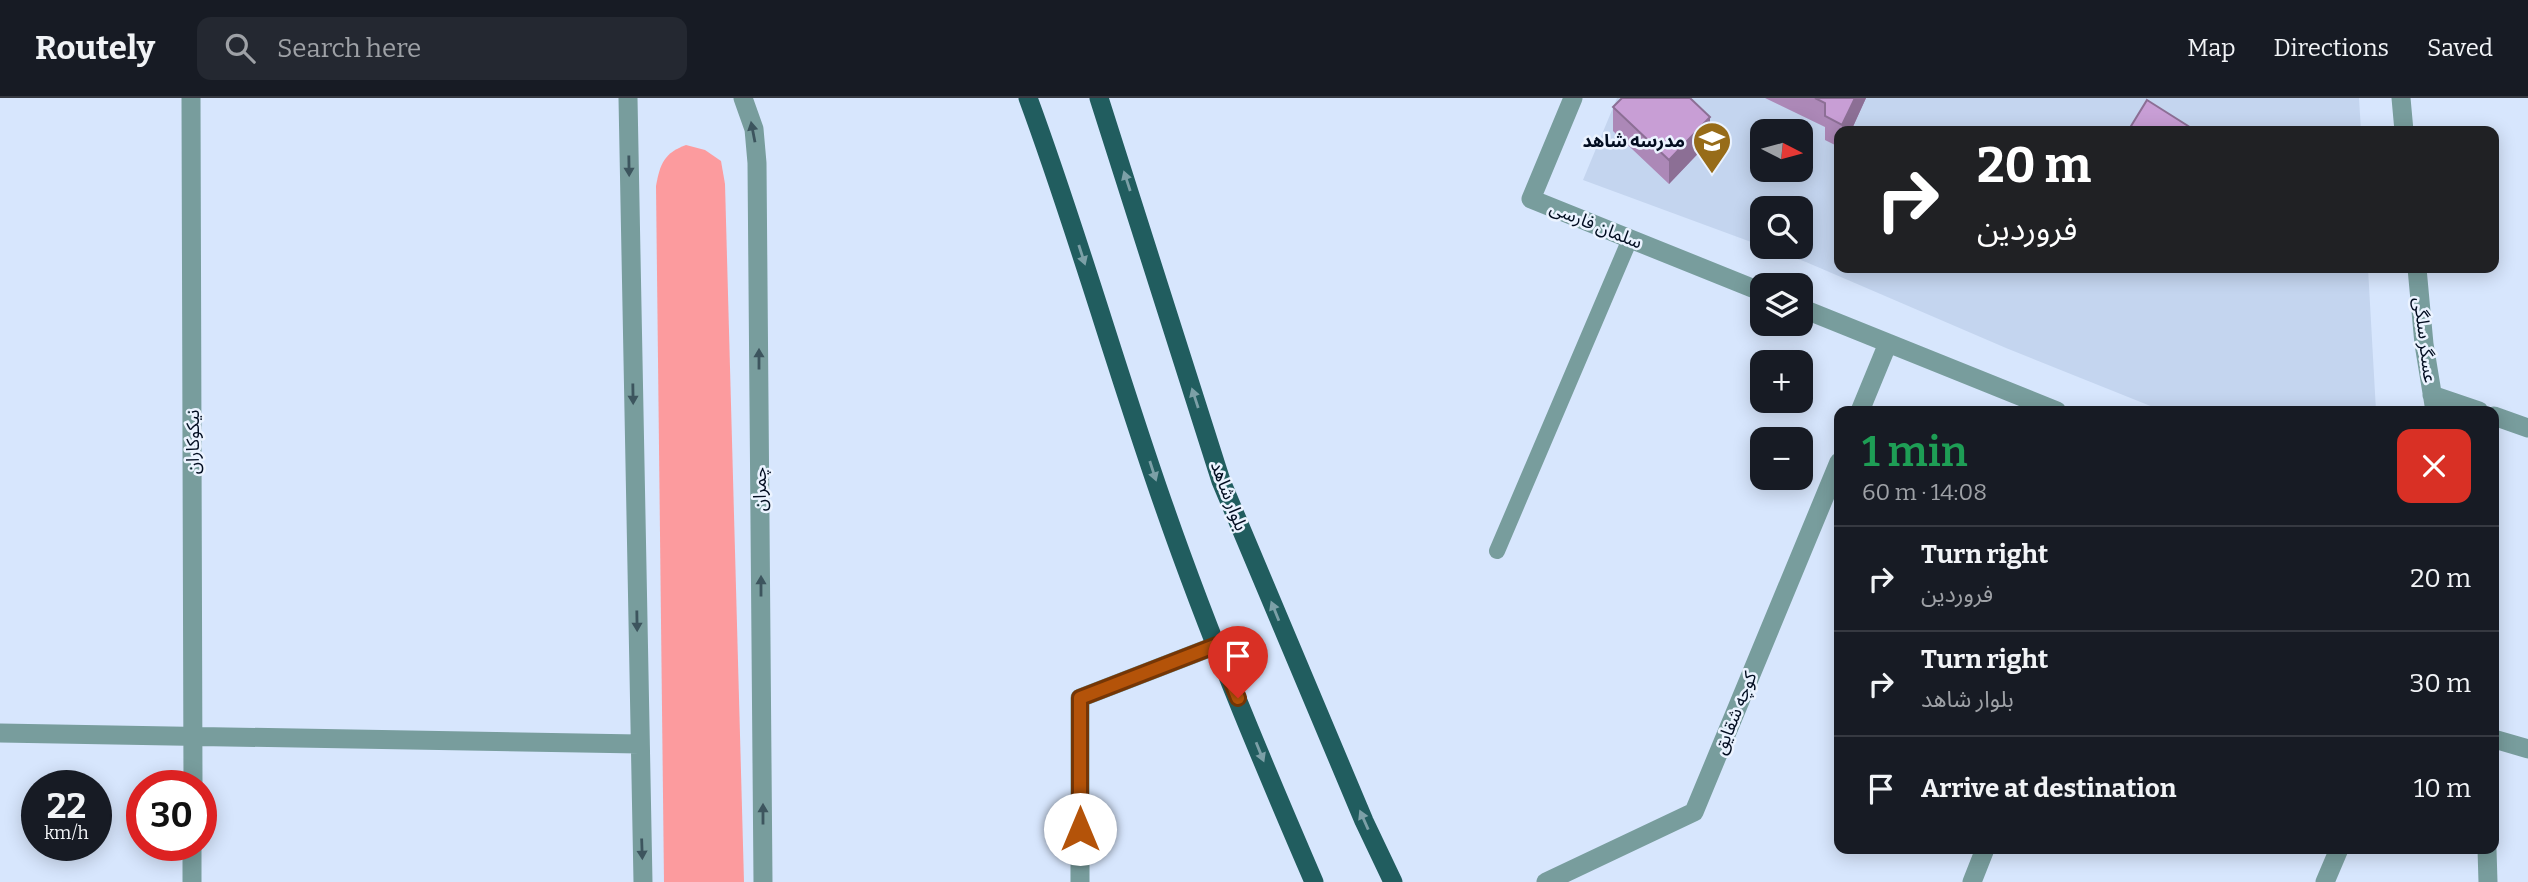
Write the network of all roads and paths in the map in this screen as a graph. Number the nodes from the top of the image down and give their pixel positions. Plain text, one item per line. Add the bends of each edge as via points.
1 (191, 98) edge
2 (627, 98) edge
3 (743, 98) edge
4 (1028, 98) edge
5 (1099, 98) edge
6 (1573, 98) edge
7 (2401, 98) edge
8 (2404, 126) edge
9 (1630, 239) junction
10 (2417, 273) edge
11 (1750, 287) edge
12 (1813, 313) edge
13 (1888, 343) junction
14 (2433, 403) edge
15 (1862, 406) edge
16 (2045, 406) edge
17 (2450, 406) edge
18 (2499, 418) edge
19 (2528, 428) edge
20 (1834, 473) edge
21 (1497, 551) dead end
22 (1217, 645) junction
23 (0, 733) edge
24 (194, 736) junction
25 (2499, 741) edge
26 (639, 744) junction
27 (2528, 750) edge
28 (193, 770) edge
29 (1983, 854) edge
30 (2337, 854) edge
31 (2487, 854) edge
32 (192, 861) edge
33 (192, 882) edge
34 (643, 882) edge
35 (764, 882) edge
36 (1080, 882) edge
37 (1314, 882) edge
38 (1394, 882) edge
39 (1546, 882) edge
40 (1972, 882) edge
41 (2325, 882) edge
42 (2488, 882) edge

1 - 24 street, نیکوکاران
2 -> 26 street
35 -> 3 street, چمران via 757,163 754,130
4 -> 22 main road via 1165,510
38 -> 5 main road, بلوار شاهد via 1364,821 1222,481
6 - 9 street, سلمان فارسی via 1531,199
7 - 8 street
9 - 11 street, سلمان فارسی
9 - 21 lane
10 - 14 street, عسگر سلگی
12 - 13 street
13 - 15 street
13 - 16 street
14 - 17 street
18 - 19 street
20 - 39 street, کوچه شقایق via 1695,812
22 - 36 street via 1080,698
22 -> 37 main road
23 - 24 street
24 - 26 street
24 - 28 street, نیکوکاران
25 - 27 street
26 -> 34 street
29 - 40 street
30 - 41 street
31 - 42 street
32 - 33 street

